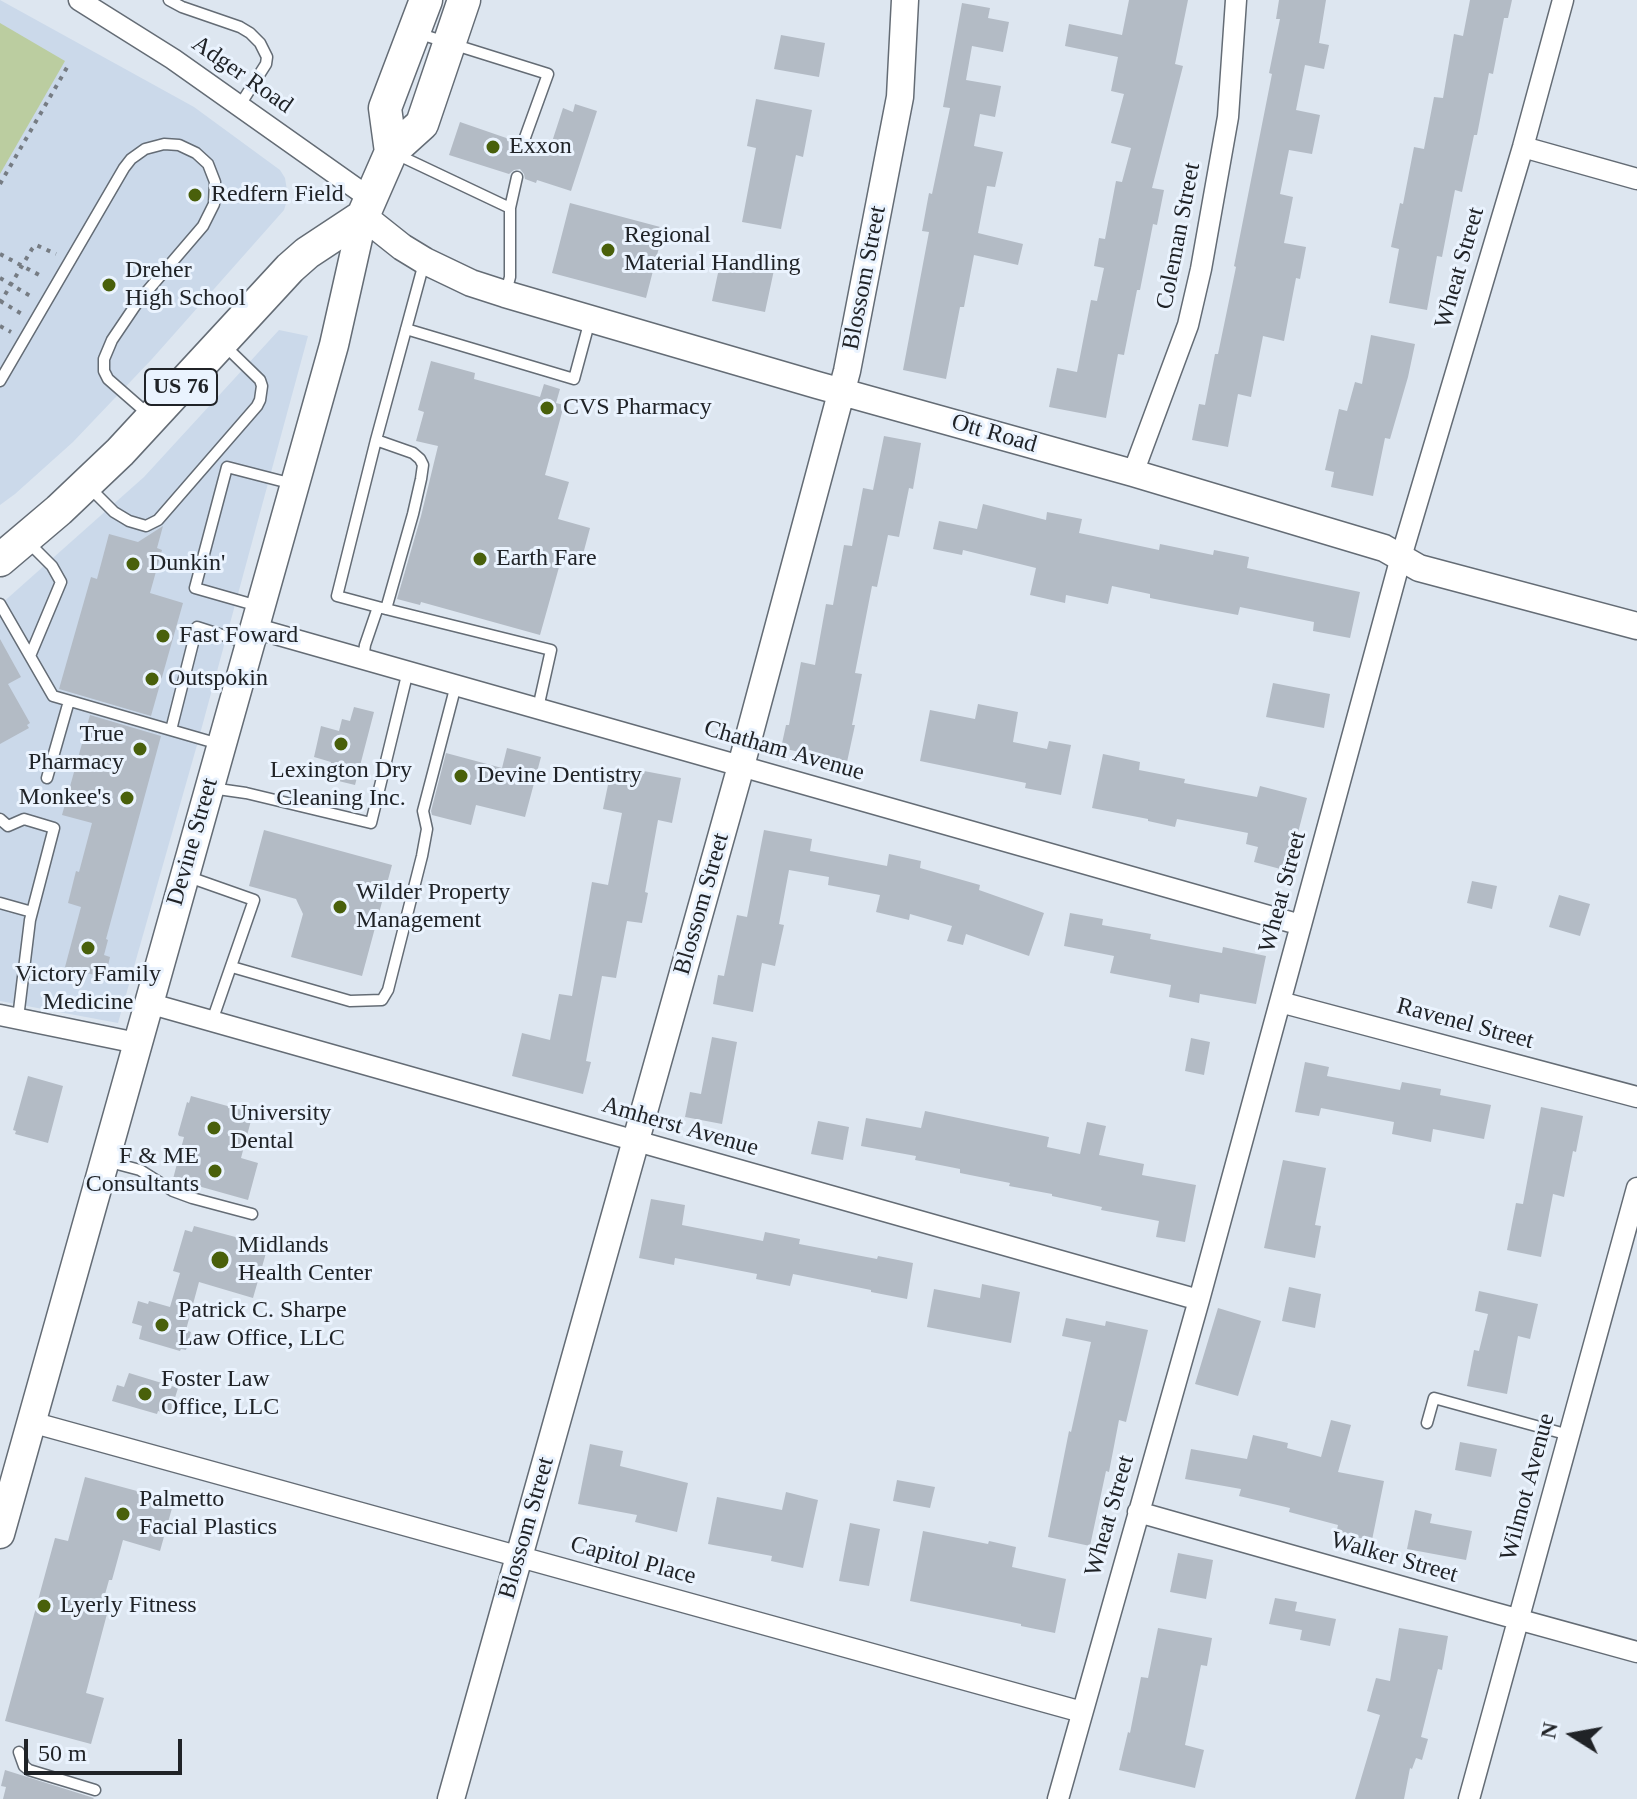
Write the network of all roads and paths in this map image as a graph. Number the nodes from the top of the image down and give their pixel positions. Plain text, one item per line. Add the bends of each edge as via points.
1 (79, 0) edge
2 (169, 0) edge
3 (426, 0) edge
4 (464, 0) edge
5 (905, 0) edge
6 (1236, 0) edge
7 (1563, 0) edge
8 (415, 32) junction
9 (450, 44) junction
10 (69, 64) dead end
11 (240, 105) junction
12 (523, 143) dead end
13 (1523, 147) junction
14 (391, 152) junction
15 (517, 177) dead end
16 (1637, 179) edge
17 (0, 184) edge
18 (367, 208) junction
19 (510, 208) junction
20 (57, 254) dead end
21 (1, 256) edge
22 (425, 261) junction
23 (22, 266) junction
24 (43, 277) dead end
25 (0, 278) edge
26 (11, 284) junction
27 (505, 294) junction
28 (32, 297) dead end
29 (0, 302) edge
30 (22, 314) dead end
31 (590, 320) junction
32 (0, 326) edge
33 (406, 329) junction
34 (11, 332) dead end
35 (222, 343) junction
36 (0, 381) edge
37 (841, 392) junction
38 (153, 418) junction
39 (376, 440) junction
40 (213, 456) junction
41 (227, 467) junction
42 (1133, 473) junction
43 (293, 484) junction
44 (86, 485) junction
45 (26, 539) junction
46 (1401, 557) junction
47 (0, 560) edge
48 (0, 604) edge
49 (382, 608) junction
50 (254, 626) junction
51 (1637, 626) edge
52 (30, 656) junction
53 (363, 659) junction
54 (408, 671) junction
55 (456, 685) junction
56 (69, 701) junction
57 (538, 708) junction
58 (171, 730) junction
59 (221, 745) junction
60 (741, 766) junction
61 (47, 778) dead end
62 (209, 788) junction
63 (0, 819) edge
64 (184, 875) junction
65 (0, 903) edge
66 (32, 912) junction
67 (1301, 925) junction
68 (232, 967) junction
69 (1280, 1002) junction
70 (148, 1003) junction
71 (9, 1017) edge
72 (212, 1021) junction
73 (137, 1043) junction
74 (1637, 1097) edge
75 (636, 1141) junction
76 (104, 1161) junction
77 (1637, 1188) edge
78 (252, 1214) dead end
79 (1199, 1300) junction
80 (31, 1422) junction
81 (1427, 1423) dead end
82 (1569, 1435) junction
83 (6, 1489) edge
84 (1138, 1512) junction
85 (0, 1534) edge
86 (519, 1557) junction
87 (1518, 1619) junction
88 (1637, 1652) edge
89 (1082, 1712) junction
90 (19, 1752) dead end
91 (95, 1790) dead end
92 (451, 1799) edge
93 (1058, 1799) edge
94 (1469, 1799) edge

1 - 11 street, Adger Road
2 - 11 lane via 240,27 260,43 266,64
3 - 8 main road
4 - 9 main road, Devine Street
5 - 37 street, Blossom Street via 900,97
6 - 42 street, Coleman Street via 1228,117 1198,283 1188,325
7 - 13 street, Wheat Street
8 - 9 lane
8 - 14 main road via 385,108
9 - 12 lane via 548,74
9 - 14 main road, Devine Street via 422,124
10 - 17 path
11 - 18 street, Adger Road
13 - 16 street
13 - 46 street, Wheat Street
14 - 18 main road, Devine Street
14 - 19 lane
15 - 19 lane
18 - 22 street, Ott Road via 402,247
18 - 35 main road, US 76 via 290,268
18 - 43 main road, Devine Street
19 - 27 lane via 510,277
20 - 23 path via 36,245
21 - 23 path
22 - 27 street, Ott Road
22 - 33 lane
23 - 24 path
23 - 26 path
25 - 26 path
26 - 28 path
26 - 29 path
27 - 31 street, Ott Road
29 - 30 path
31 - 33 lane via 574,379
31 - 37 street, Ott Road
32 - 34 path
33 - 39 lane
35 - 38 main road, US 76
35 - 40 lane via 260,380 262,393 257,406
36 - 38 lane via 124,168 145,149 179,145 208,164 215,182 214,204 203,226 130,314 104,359 108,379
37 - 42 street, Ott Road
37 - 60 street, Blossom Street
38 - 44 main road, US 76
39 - 49 lane via 413,453 423,465
39 - 49 lane via 337,596
40 - 41 lane
40 - 44 lane via 158,520 146,526 114,512
41 - 43 lane
41 - 50 lane via 195,588
42 - 46 street, Ott Road
43 - 50 main road, Devine Street
44 - 45 main road, US 76
45 - 47 main road, US 76
45 - 52 lane via 61,582
46 - 51 street, Ott Road via 1419,568
46 - 67 street, Wheat Street
48 - 52 lane
49 - 53 lane
49 - 57 lane via 551,650
50 - 53 street, Chatham Avenue
50 - 58 lane via 197,627
50 - 59 main road, Devine Street
52 - 56 lane via 53,696
53 - 54 street, Chatham Avenue
54 - 55 street, Chatham Avenue
54 - 62 lane via 371,823
55 - 57 street, Chatham Avenue
55 - 68 lane via 423,811 427,829 422,856 382,1000 350,1001
56 - 58 lane
56 - 61 lane
57 - 60 street, Chatham Avenue
58 - 59 lane
59 - 62 main road, Devine Street
60 - 67 street, Chatham Avenue
60 - 75 street, Blossom Street
62 - 64 main road, Devine Street
63 - 66 lane via 8,826 24,819 54,828
64 - 68 lane via 254,900
64 - 70 main road, Devine Street
65 - 66 lane
66 - 71 lane
67 - 69 street, Wheat Street
68 - 72 lane
69 - 74 street, Ravenel Street
69 - 79 street, Wheat Street
70 - 72 street, Amherst Avenue
70 - 73 main road, Devine Street
71 - 73 street
72 - 75 street, Amherst Avenue
73 - 76 main road, Devine Street
75 - 79 street, Amherst Avenue
75 - 86 street, Blossom Street
76 - 78 lane via 140,1170 173,1191
76 - 80 main road, Devine Street
77 - 82 street, Wilmot Avenue
79 - 84 street, Wheat Street
80 - 83 main road, Devine Street
80 - 86 street, Capitol Place
81 - 82 lane via 1434,1398
82 - 87 street, Wilmot Avenue
83 - 85 main road, Devine Street
84 - 87 street, Walker Street
84 - 89 street, Wheat Street
86 - 89 street, Capitol Place
86 - 92 street, Blossom Street
87 - 88 street, Walker Street
87 - 94 street, Wilmot Avenue
89 - 93 street, Wheat Street
90 - 91 lane via 29,1770

